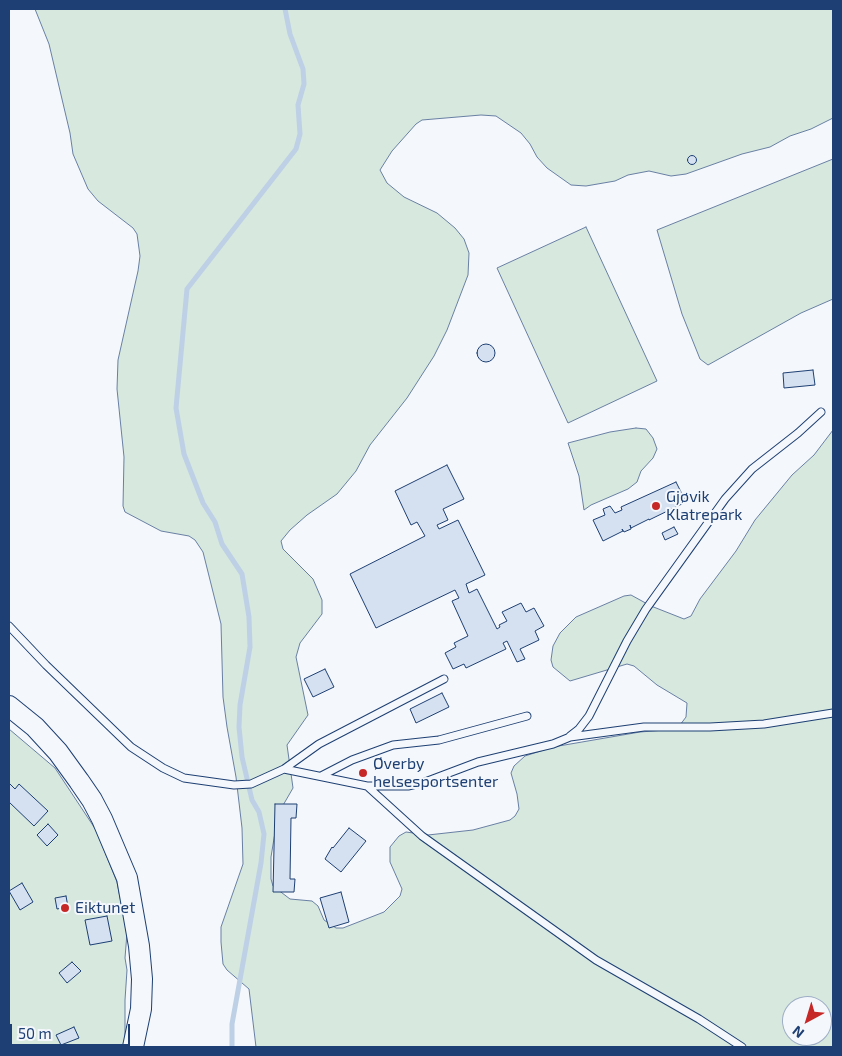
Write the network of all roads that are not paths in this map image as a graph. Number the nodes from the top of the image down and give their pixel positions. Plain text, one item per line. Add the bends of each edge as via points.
1 (821, 412) dead end
2 (9, 626) edge
3 (444, 679) dead end
4 (9, 706) edge
5 (833, 712) edge
6 (527, 716) dead end
7 (570, 736) junction
8 (284, 769) junction
9 (321, 776) junction
10 (367, 786) junction
11 (133, 1047) edge
12 (742, 1047) edge

1 - 7 lane via 752,469 725,499 646,609 589,716
2 - 8 lane via 131,747 163,768 184,778 234,785 251,784
3 - 8 lane via 320,744
4 - 11 main road via 58,752 92,800 126,878 142,979 141,1009
5 - 7 lane via 764,724 644,727
6 - 9 lane via 439,740 393,745
7 - 10 lane via 553,744 478,762 425,782 408,786
8 - 9 lane
9 - 10 lane
10 - 12 lane via 422,836 596,960

